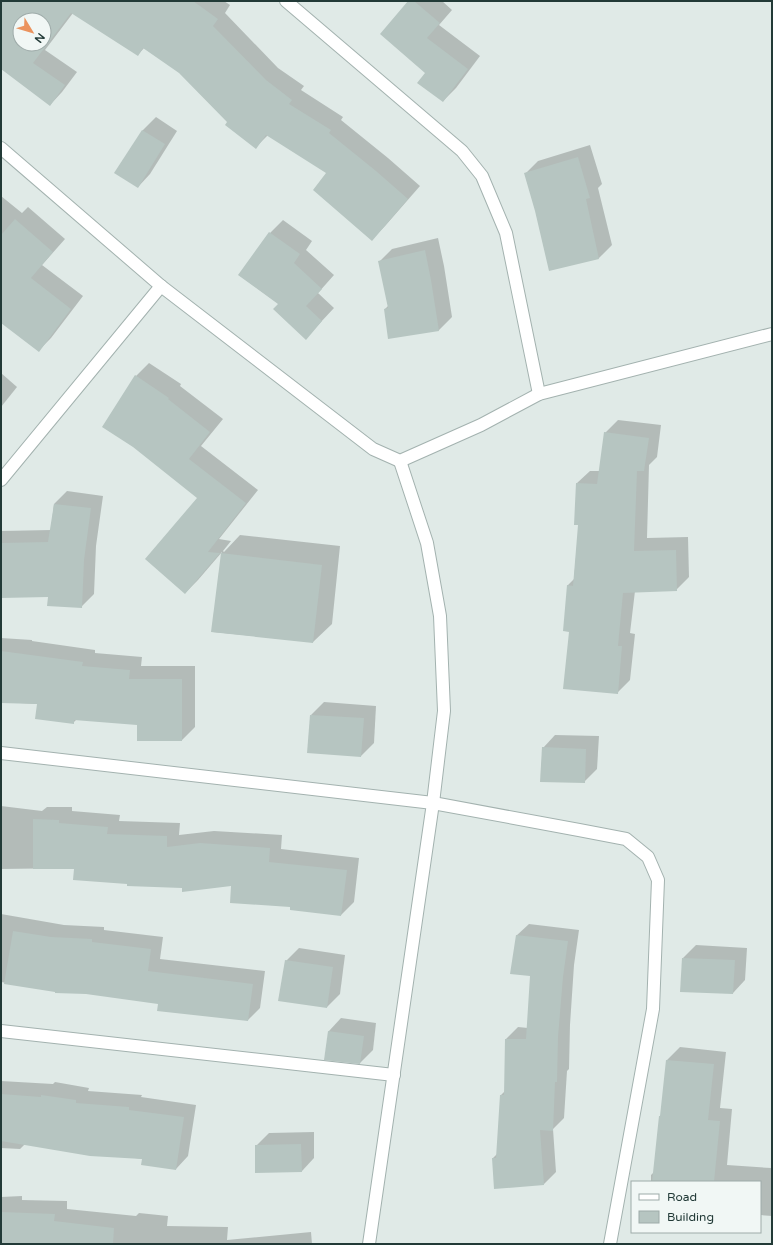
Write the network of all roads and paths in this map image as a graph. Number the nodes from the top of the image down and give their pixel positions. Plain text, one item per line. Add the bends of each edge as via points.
1 (286, 1) edge
2 (1, 148) edge
3 (161, 286) junction
4 (772, 334) edge
5 (540, 394) junction
6 (400, 461) junction
7 (1, 480) edge
8 (1, 753) edge
9 (433, 803) junction
10 (1, 1031) edge
11 (394, 1075) junction
12 (369, 1244) edge
13 (610, 1244) edge

1 - 5 street via 462,151 482,176 506,233
2 - 3 street
3 - 6 street via 373,449
3 - 7 street
4 - 5 street
5 - 6 street via 481,425
6 - 9 street via 427,543 440,616 444,711
8 - 9 street
9 - 11 street
9 - 13 street via 626,840 648,857 658,880 653,1009
10 - 11 street
11 - 12 street

